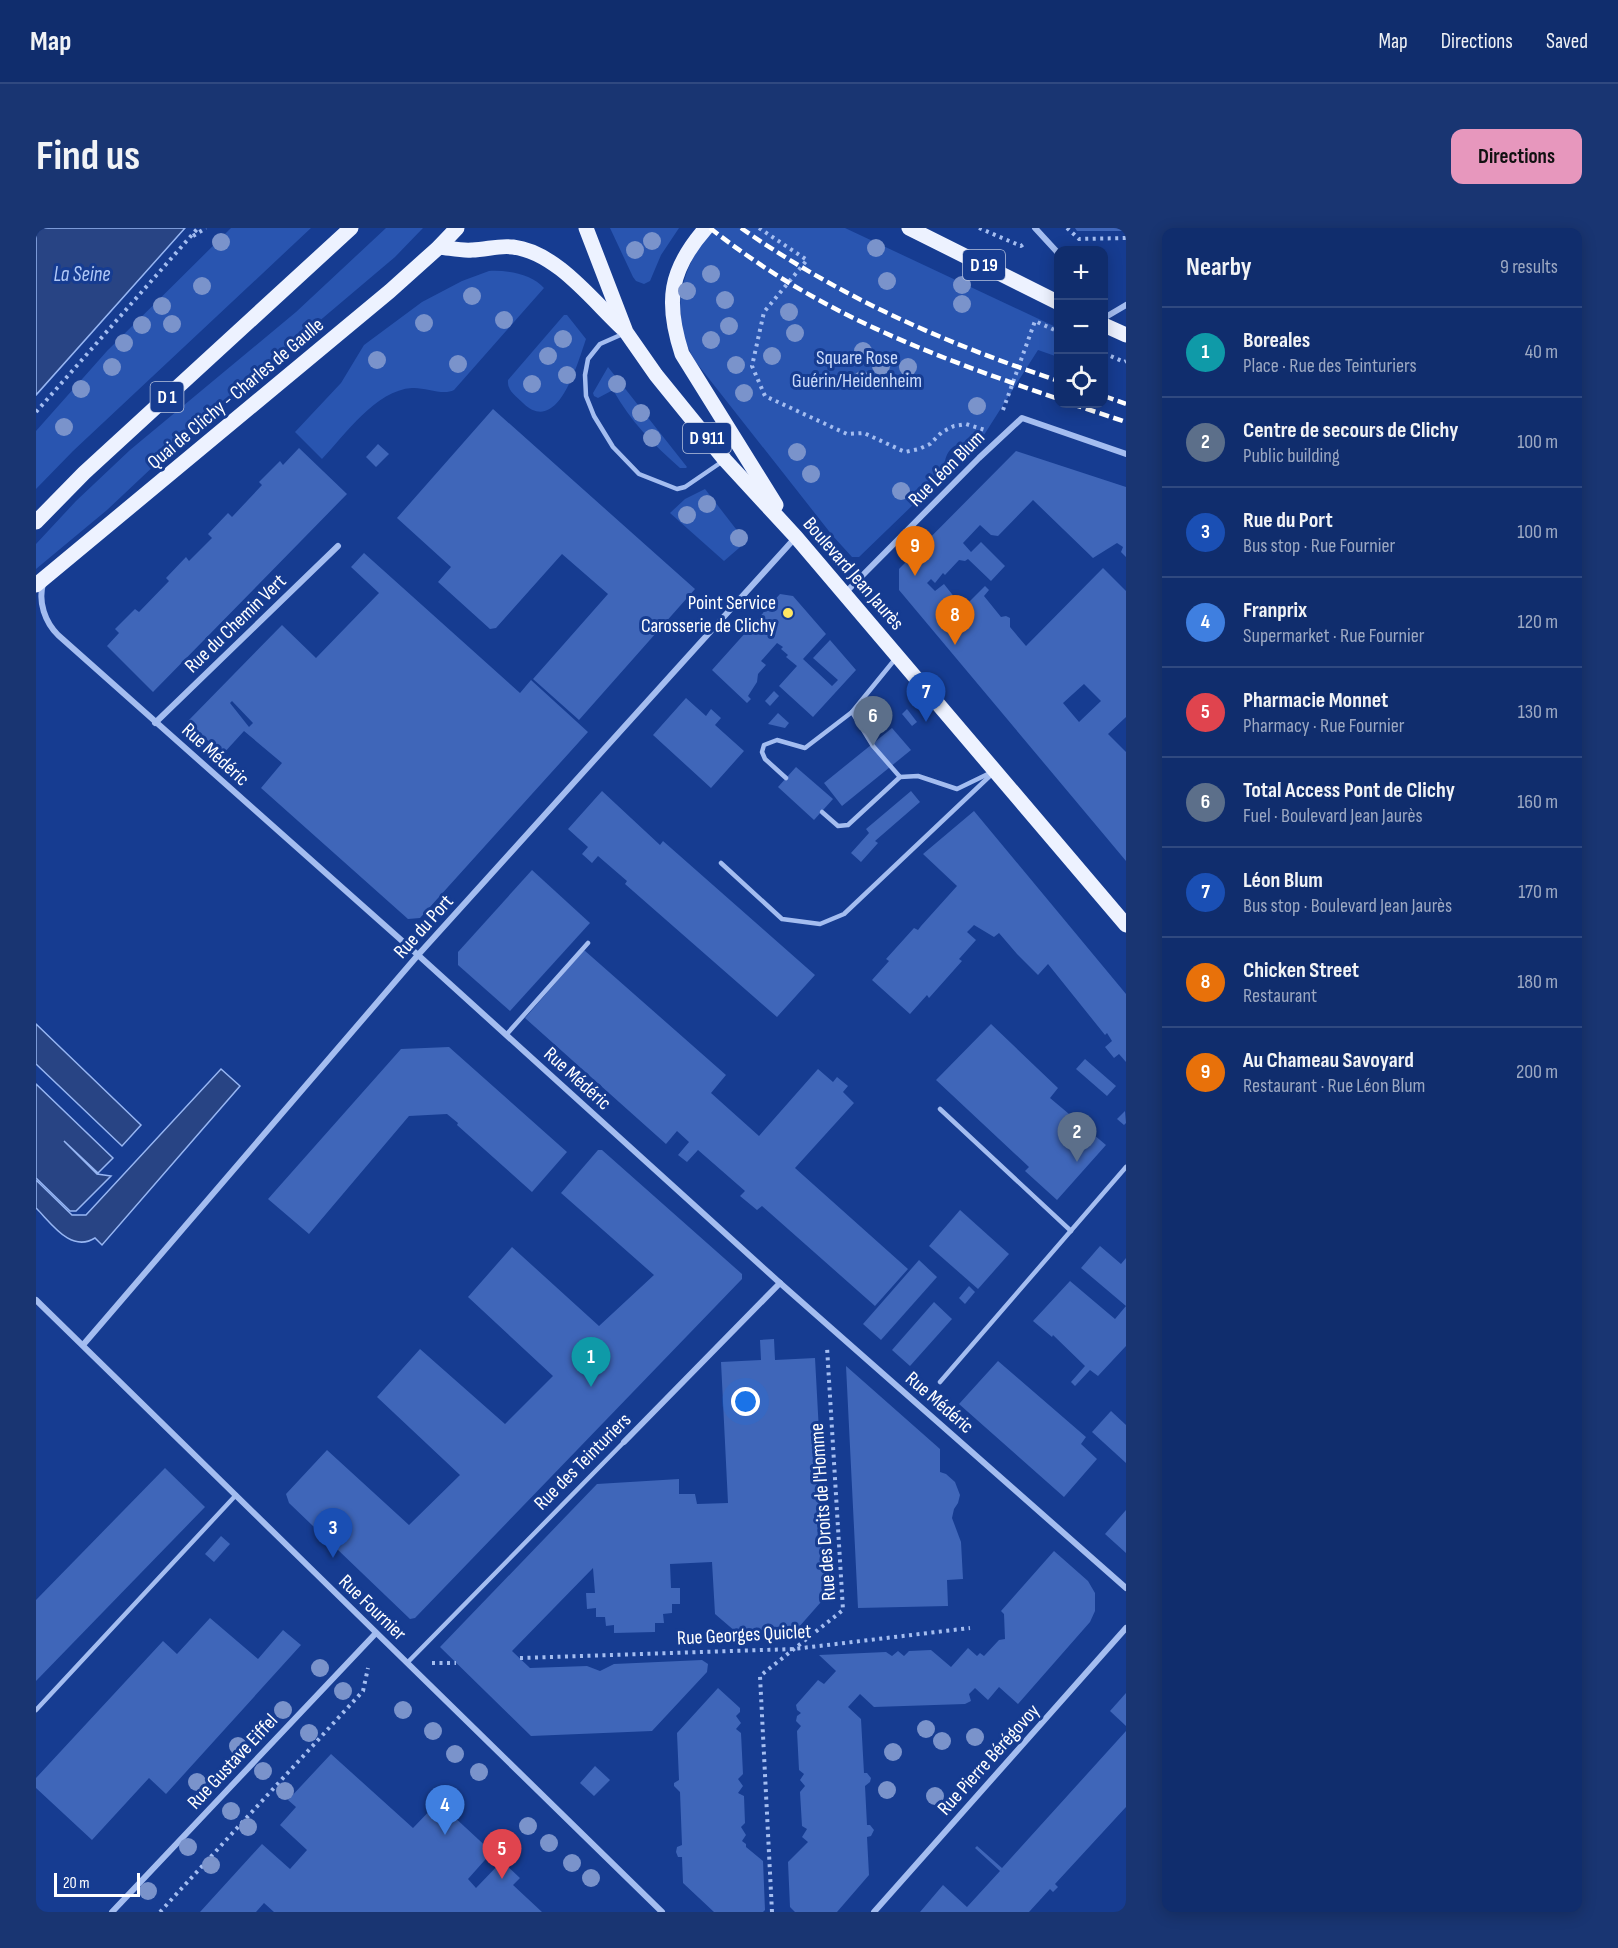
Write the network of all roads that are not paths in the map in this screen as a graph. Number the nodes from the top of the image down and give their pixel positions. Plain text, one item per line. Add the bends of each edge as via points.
1 (351, 228) edge
2 (457, 228) edge
3 (586, 228) edge
4 (706, 228) edge
5 (909, 228) edge
6 (1035, 228) edge
7 (439, 247) junction
8 (1054, 249) edge
9 (1054, 300) edge
10 (1126, 305) edge
11 (1108, 316) edge
12 (1108, 327) edge
13 (626, 332) junction
14 (1126, 335) edge
15 (1126, 454) edge
16 (725, 460) junction
17 (36, 522) edge
18 (796, 537) junction
19 (338, 546) dead end
20 (42, 581) edge
21 (844, 594) junction
22 (898, 656) junction
23 (852, 712) junction
24 (156, 723) junction
25 (995, 771) junction
26 (900, 777) junction
27 (786, 778) dead end
28 (822, 812) dead end
29 (722, 863) dead end
30 (1126, 925) edge
31 (588, 943) dead end
32 (418, 955) junction
33 (506, 1035) junction
34 (940, 1109) dead end
35 (1126, 1167) edge
36 (1071, 1231) junction
37 (780, 1283) junction
38 (36, 1300) edge
39 (83, 1345) junction
40 (940, 1382) dead end
41 (624, 1442) joint
42 (236, 1495) junction
43 (1126, 1588) edge
44 (1126, 1628) edge
45 (376, 1633) junction
46 (407, 1663) junction
47 (36, 1710) edge
48 (112, 1912) edge
49 (662, 1912) edge
50 (874, 1912) edge

1 - 17 main road, Quai de Clichy - Charles de Gaulle / D 1 via 84,473
2 - 7 main road, Quai de Clichy - Charles de Gaulle
3 - 13 main road, Boulevard Jean Jaurès / D 911
4 - 18 main road via 693,242 673,283 674,330 688,363
5 - 9 main road, D 19
6 - 8 street
7 - 13 main road, D 911 via 523,248 561,269
7 - 20 main road, Quai de Clichy - Charles de Gaulle
10 - 11 street
12 - 14 main road
13 - 16 main road, Boulevard Jean Jaurès / D 911
13 - 16 lane via 600,344 588,359 585,375 586,396 613,447 639,474 677,489
15 - 21 street, Rue Léon Blum via 1022,418
16 - 18 main road, Boulevard Jean Jaurès / D 911
18 - 21 main road, Boulevard Jean Jaurès / D 911
18 - 32 street, Rue du Port
19 - 24 street, Rue du Chemin Vert
20 - 24 street, Rue Médéric via 41,599 52,629
21 - 22 main road, Boulevard Jean Jaurès / D 911
22 - 23 lane
22 - 25 main road, Boulevard Jean Jaurès / D 911
23 - 26 lane via 873,746
23 - 27 lane via 805,748 777,740 764,745 765,759
24 - 32 street, Rue Médéric
25 - 26 lane via 957,789 918,776
25 - 29 lane via 844,914 820,924 782,919
25 - 30 main road, Boulevard Jean Jaurès / D 911
26 - 28 lane via 848,825 838,826
31 - 33 lane
32 - 33 street, Rue Médéric
32 - 39 street, Rue du Port
33 - 37 street, Rue Médéric
34 - 36 lane
35 - 36 lane
36 - 40 lane
37 - 41 street, Rue des Teinturiers
37 - 43 street, Rue Médéric
38 - 39 street, Rue Fournier
39 - 42 street, Rue Fournier
41 - 46 lane, Rue des Teinturiers
42 - 45 street, Rue Fournier
42 - 47 lane
44 - 50 street, Rue Pierre Bérégovoy
45 - 46 street, Rue Fournier
45 - 48 street, Rue Gustave Eiffel
46 - 49 street, Rue Fournier

